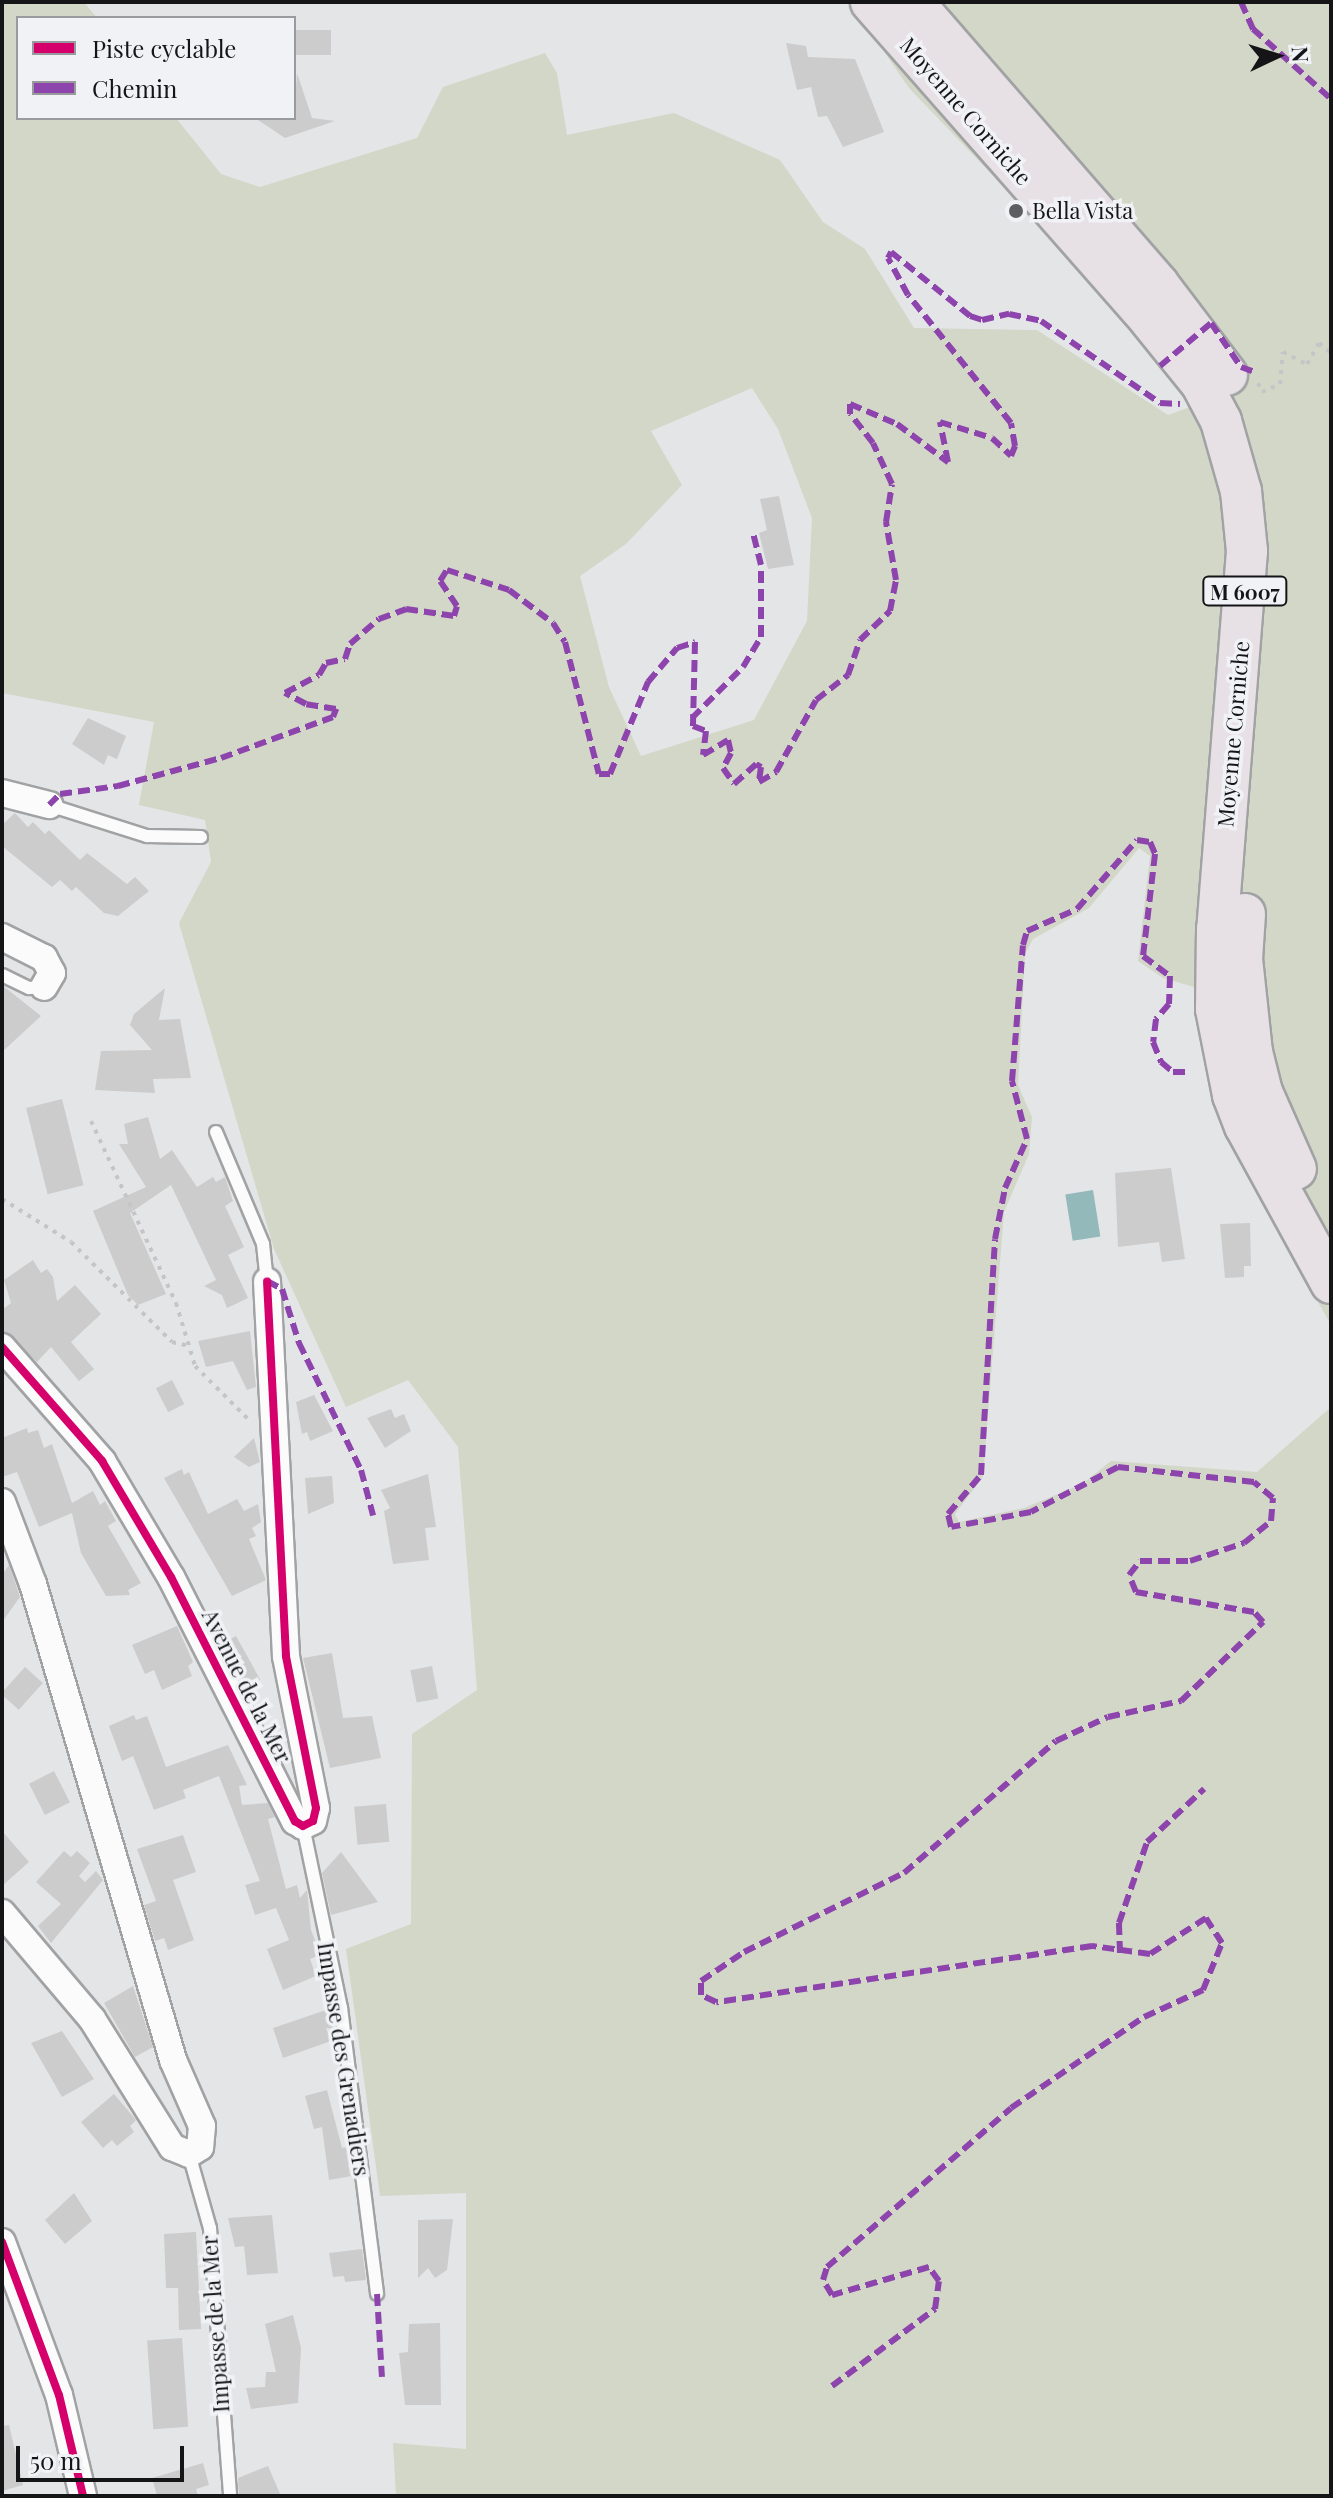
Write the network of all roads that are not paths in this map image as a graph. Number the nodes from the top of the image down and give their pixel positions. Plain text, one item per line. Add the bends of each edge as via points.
1 (871, 2) edge
2 (913, 2) edge
3 (938, 18) edge
4 (2, 793) edge
5 (49, 805) joint
6 (201, 837) dead end
7 (2, 937) edge
8 (2, 975) edge
9 (44, 987) joint
10 (216, 1132) dead end
11 (1331, 1231) edge
12 (267, 1281) joint
13 (1331, 1283) edge
14 (2, 1347) edge
15 (2, 1502) edge
16 (303, 1826) junction
17 (2, 1913) edge
18 (189, 2154) junction
19 (2, 2242) edge
20 (377, 2294) dead end
21 (83, 2496) edge
22 (230, 2496) edge

1 - 13 main road, Moyenne Corniche / M 6007 via 1160,331 1201,383 1221,421 1241,491 1247,551 1218,913 1216,1009 1233,1095 1245,1126
2 - 3 main road, Moyenne Corniche / M 6007
3 - 11 main road, Moyenne Corniche / M 6007 via 1198,333 1228,377 1258,447 1271,517 1272,561 1242,959 1245,1006 1262,1092
4 - 5 street
5 - 6 lane via 147,836
7 - 9 street via 44,958 52,973
8 - 9 lane via 29,988
10 - 12 lane, Avenue de la Mer via 263,1244
12 - 16 street, Avenue de la Mer via 286,1656 316,1808 313,1821
14 - 16 street, Avenue de la Mer via 102,1461 171,1577 295,1821
15 - 18 street via 33,1584 173,2060 202,2126 200,2147
16 - 20 lane, Impasse des Grenadiers via 341,2008
17 - 18 street via 92,2019 172,2147
18 - 22 lane, Impasse de la Mer via 210,2228
19 - 21 street via 59,2395

